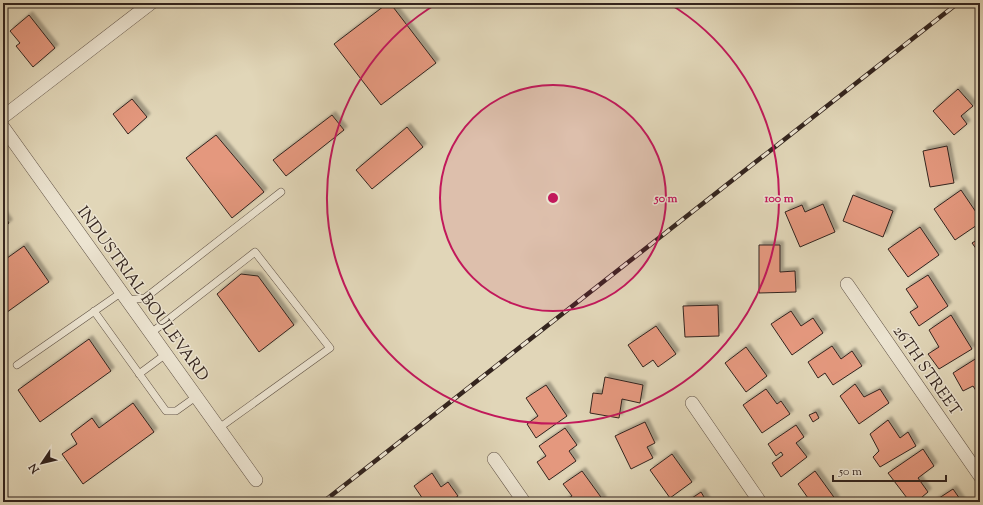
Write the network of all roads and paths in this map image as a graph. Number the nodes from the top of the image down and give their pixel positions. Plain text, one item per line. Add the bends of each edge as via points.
1 (151, 3) edge
2 (3, 117) edge
3 (3, 127) edge
4 (281, 192) dead end
5 (848, 284) dead end
6 (124, 296) junction
7 (94, 311) junction
8 (151, 333) junction
9 (166, 354) junction
10 (17, 365) dead end
11 (139, 374) junction
12 (197, 396) junction
13 (692, 403) dead end
14 (219, 428) junction
15 (494, 459) dead end
16 (980, 476) edge
17 (256, 480) dead end
18 (524, 502) edge
19 (760, 502) edge

1 - 2 street
3 - 6 street, INDUSTRIAL BOULEVARD
4 - 6 lane via 146,298
5 - 16 street, 26TH STREET
6 - 7 lane
6 - 8 street, INDUSTRIAL BOULEVARD
7 - 10 lane
7 - 11 lane
8 - 9 street, INDUSTRIAL BOULEVARD
8 - 14 lane via 255,252 330,348
9 - 11 lane
9 - 12 street, INDUSTRIAL BOULEVARD
11 - 12 lane via 166,411 176,411
12 - 14 street, INDUSTRIAL BOULEVARD
13 - 19 street
14 - 17 street, INDUSTRIAL BOULEVARD
15 - 18 street

